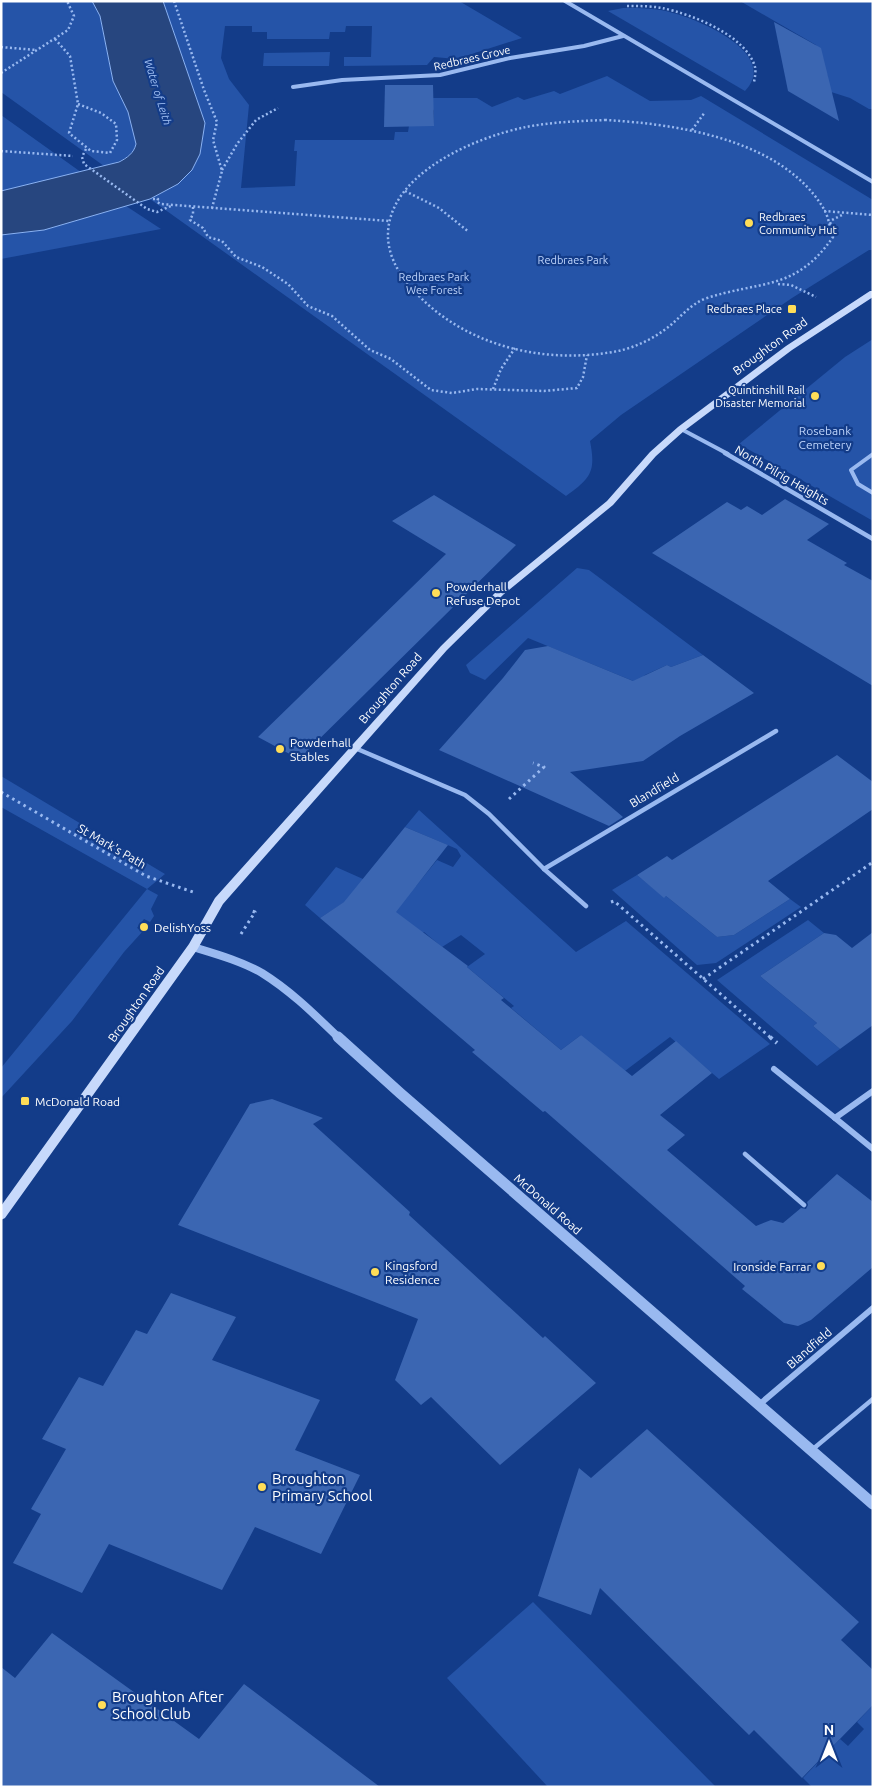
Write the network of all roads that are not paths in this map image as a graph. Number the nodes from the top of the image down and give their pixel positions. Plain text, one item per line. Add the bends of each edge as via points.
1 (565, 1) edge
2 (623, 36) junction
3 (293, 87) road end
4 (873, 182) edge
5 (873, 293) edge
6 (681, 429) junction
7 (873, 454) edge
8 (873, 493) edge
9 (873, 539) edge
10 (776, 731) dead end
11 (355, 748) junction
12 (544, 869) junction
13 (586, 906) road end
14 (193, 947) junction
15 (774, 1069) road end
16 (873, 1091) edge
17 (835, 1118) junction
18 (873, 1149) edge
19 (745, 1154) dead end
20 (804, 1204) dead end
21 (1, 1215) edge
22 (873, 1308) edge
23 (873, 1399) edge
24 (760, 1404) junction
25 (812, 1450) junction
26 (873, 1504) edge

1 - 2 street
2 - 3 street, Redbraes Grove via 440,76 342,80
2 - 4 street
5 - 6 main road, Broughton Road via 789,348
6 - 9 street, North Pilrig Heights
6 - 11 main road, Broughton Road via 653,454 610,503 501,592 444,648
7 - 8 lane via 851,470 852,479
10 - 12 street, Blandfield
11 - 12 street via 465,795 489,814
11 - 14 main road, Broughton Road via 220,901
12 - 13 street
14 - 21 main road, Broughton Road
14 - 24 street, McDonald Road via 229,958 261,973 291,994 400,1093
15 - 17 street
16 - 17 street
17 - 18 street
19 - 20 lane
22 - 24 street, Blandfield
23 - 25 lane
24 - 25 street, McDonald Road
25 - 26 street, McDonald Road

